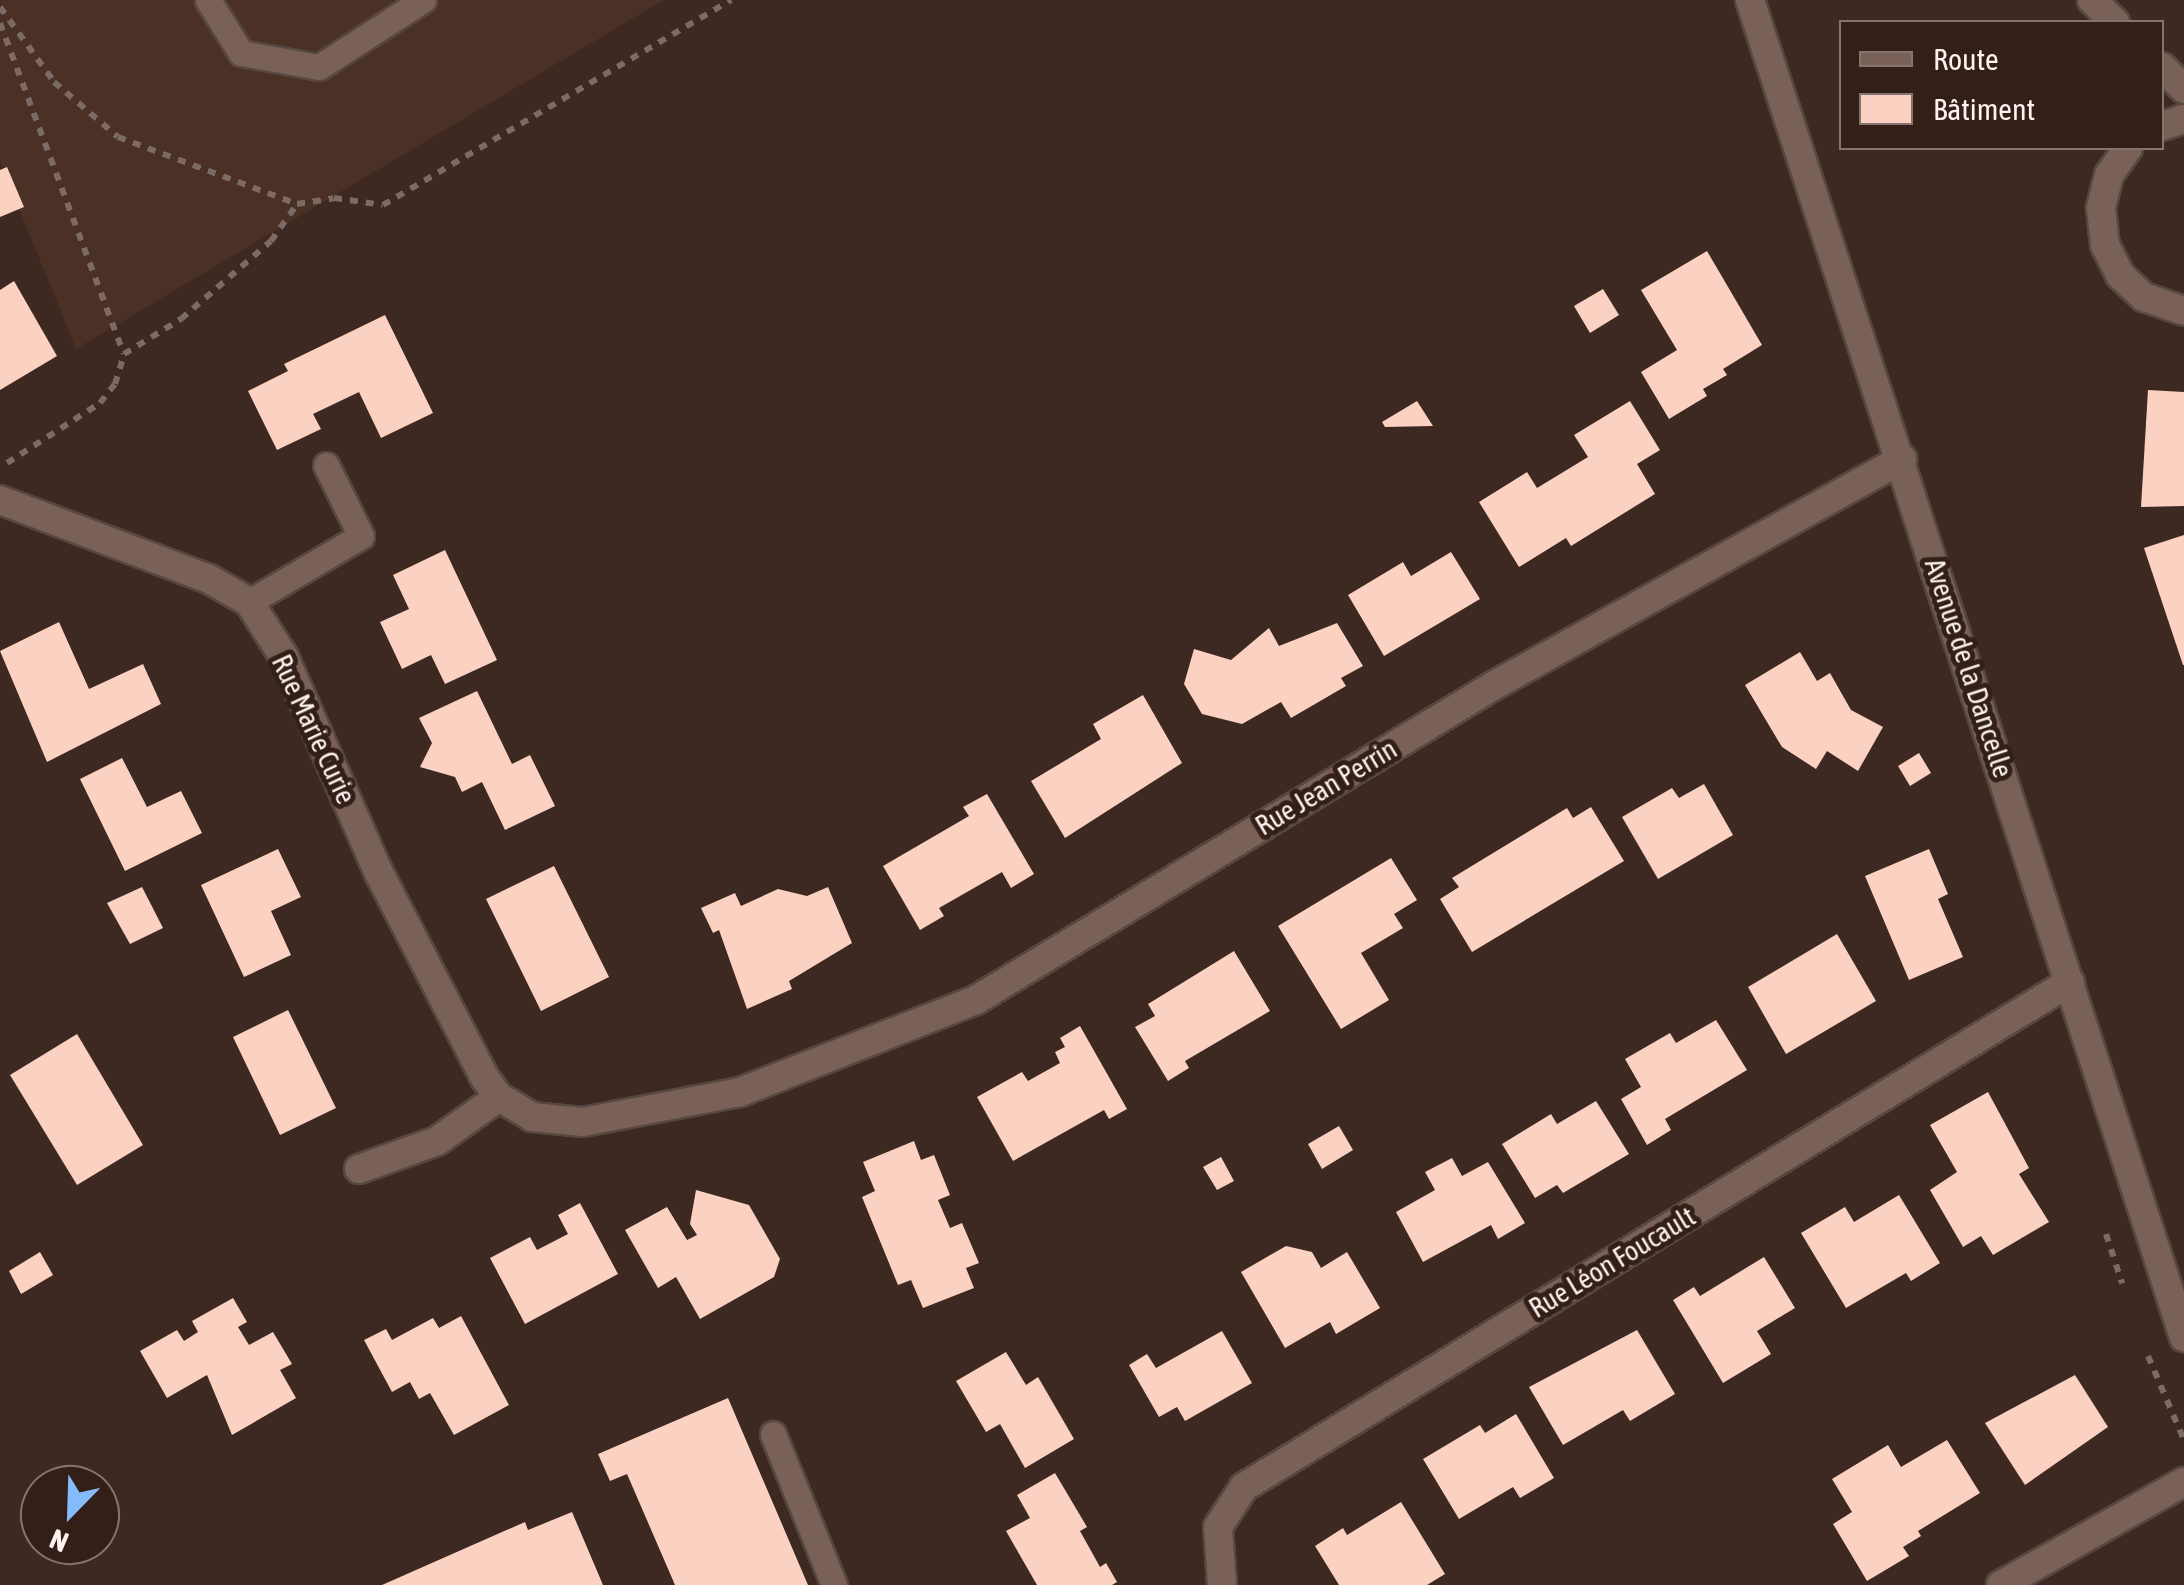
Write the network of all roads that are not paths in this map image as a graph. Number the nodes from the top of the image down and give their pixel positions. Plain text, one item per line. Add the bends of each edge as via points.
1 (208, 0) edge
2 (423, 0) edge
3 (1750, 0) edge
4 (2092, 0) edge
5 (2113, 20) edge
6 (2164, 70) edge
7 (2184, 89) edge
8 (2127, 150) edge
9 (2184, 311) edge
10 (1902, 459) junction
11 (326, 466) dead end
12 (0, 500) edge
13 (249, 602) junction
14 (2070, 982) junction
15 (499, 1098) junction
16 (359, 1169) dead end
17 (2184, 1337) edge
18 (774, 1434) dead end
19 (2184, 1482) edge
20 (834, 1585) edge
21 (1222, 1585) edge
22 (2001, 1585) edge

1 - 2 lane via 241,52 319,67
3 - 10 street, Avenue de la Dancelle
4 - 5 street
6 - 7 street
8 - 9 street via 2109,175 2101,208 2105,244 2120,275 2144,296
10 - 14 street, Avenue de la Dancelle
10 - 15 street, Rue Jean Perrin via 1493,686 976,1000 740,1092 582,1122 532,1117
11 - 13 lane via 361,536
12 - 13 street, Rue Marie Curie via 195,573
13 - 15 street, Rue Marie Curie via 284,657 379,873
14 - 17 street, Avenue de la Dancelle
14 - 21 street, Rue Léon Foucault via 1244,1487 1218,1527
15 - 16 street via 438,1141
18 - 20 lane
19 - 22 street

